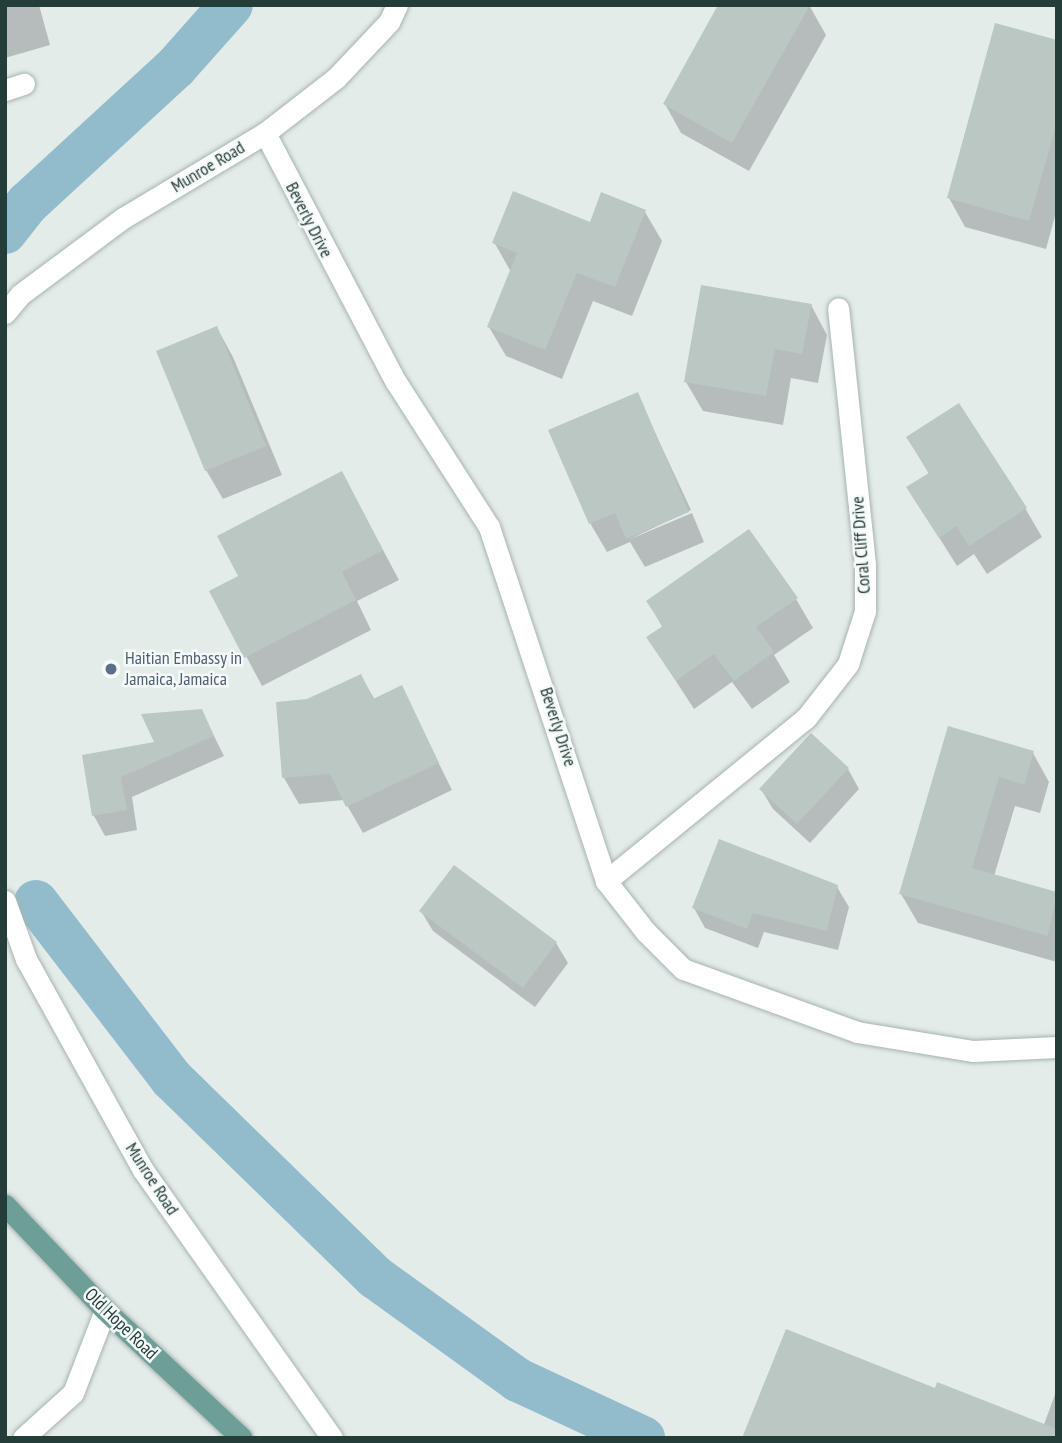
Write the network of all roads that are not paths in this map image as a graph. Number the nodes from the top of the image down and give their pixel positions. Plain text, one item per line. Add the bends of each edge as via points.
1 (397, 5) edge
2 (265, 133) junction
3 (838, 309) dead end
4 (5, 313) edge
5 (606, 881) junction
6 (5, 901) edge
7 (1057, 1047) edge
8 (5, 1205) edge
9 (105, 1310) junction
10 (23, 1438) edge
11 (242, 1438) edge
12 (332, 1438) edge

1 - 2 street, Munroe Road via 389,22 336,78
2 - 4 street, Munroe Road via 122,218 21,294
2 - 5 street, Beverly Drive via 396,382 489,527
3 - 5 street, Coral Cliff Drive via 865,564 865,611 848,664 806,718
5 - 7 street, Beverly Drive via 683,969 762,1000 857,1032 973,1051
6 - 12 street, Munroe Road via 26,959 143,1170
8 - 9 main road, Old Hope Road
9 - 10 street via 73,1393
9 - 11 main road, Old Hope Road

